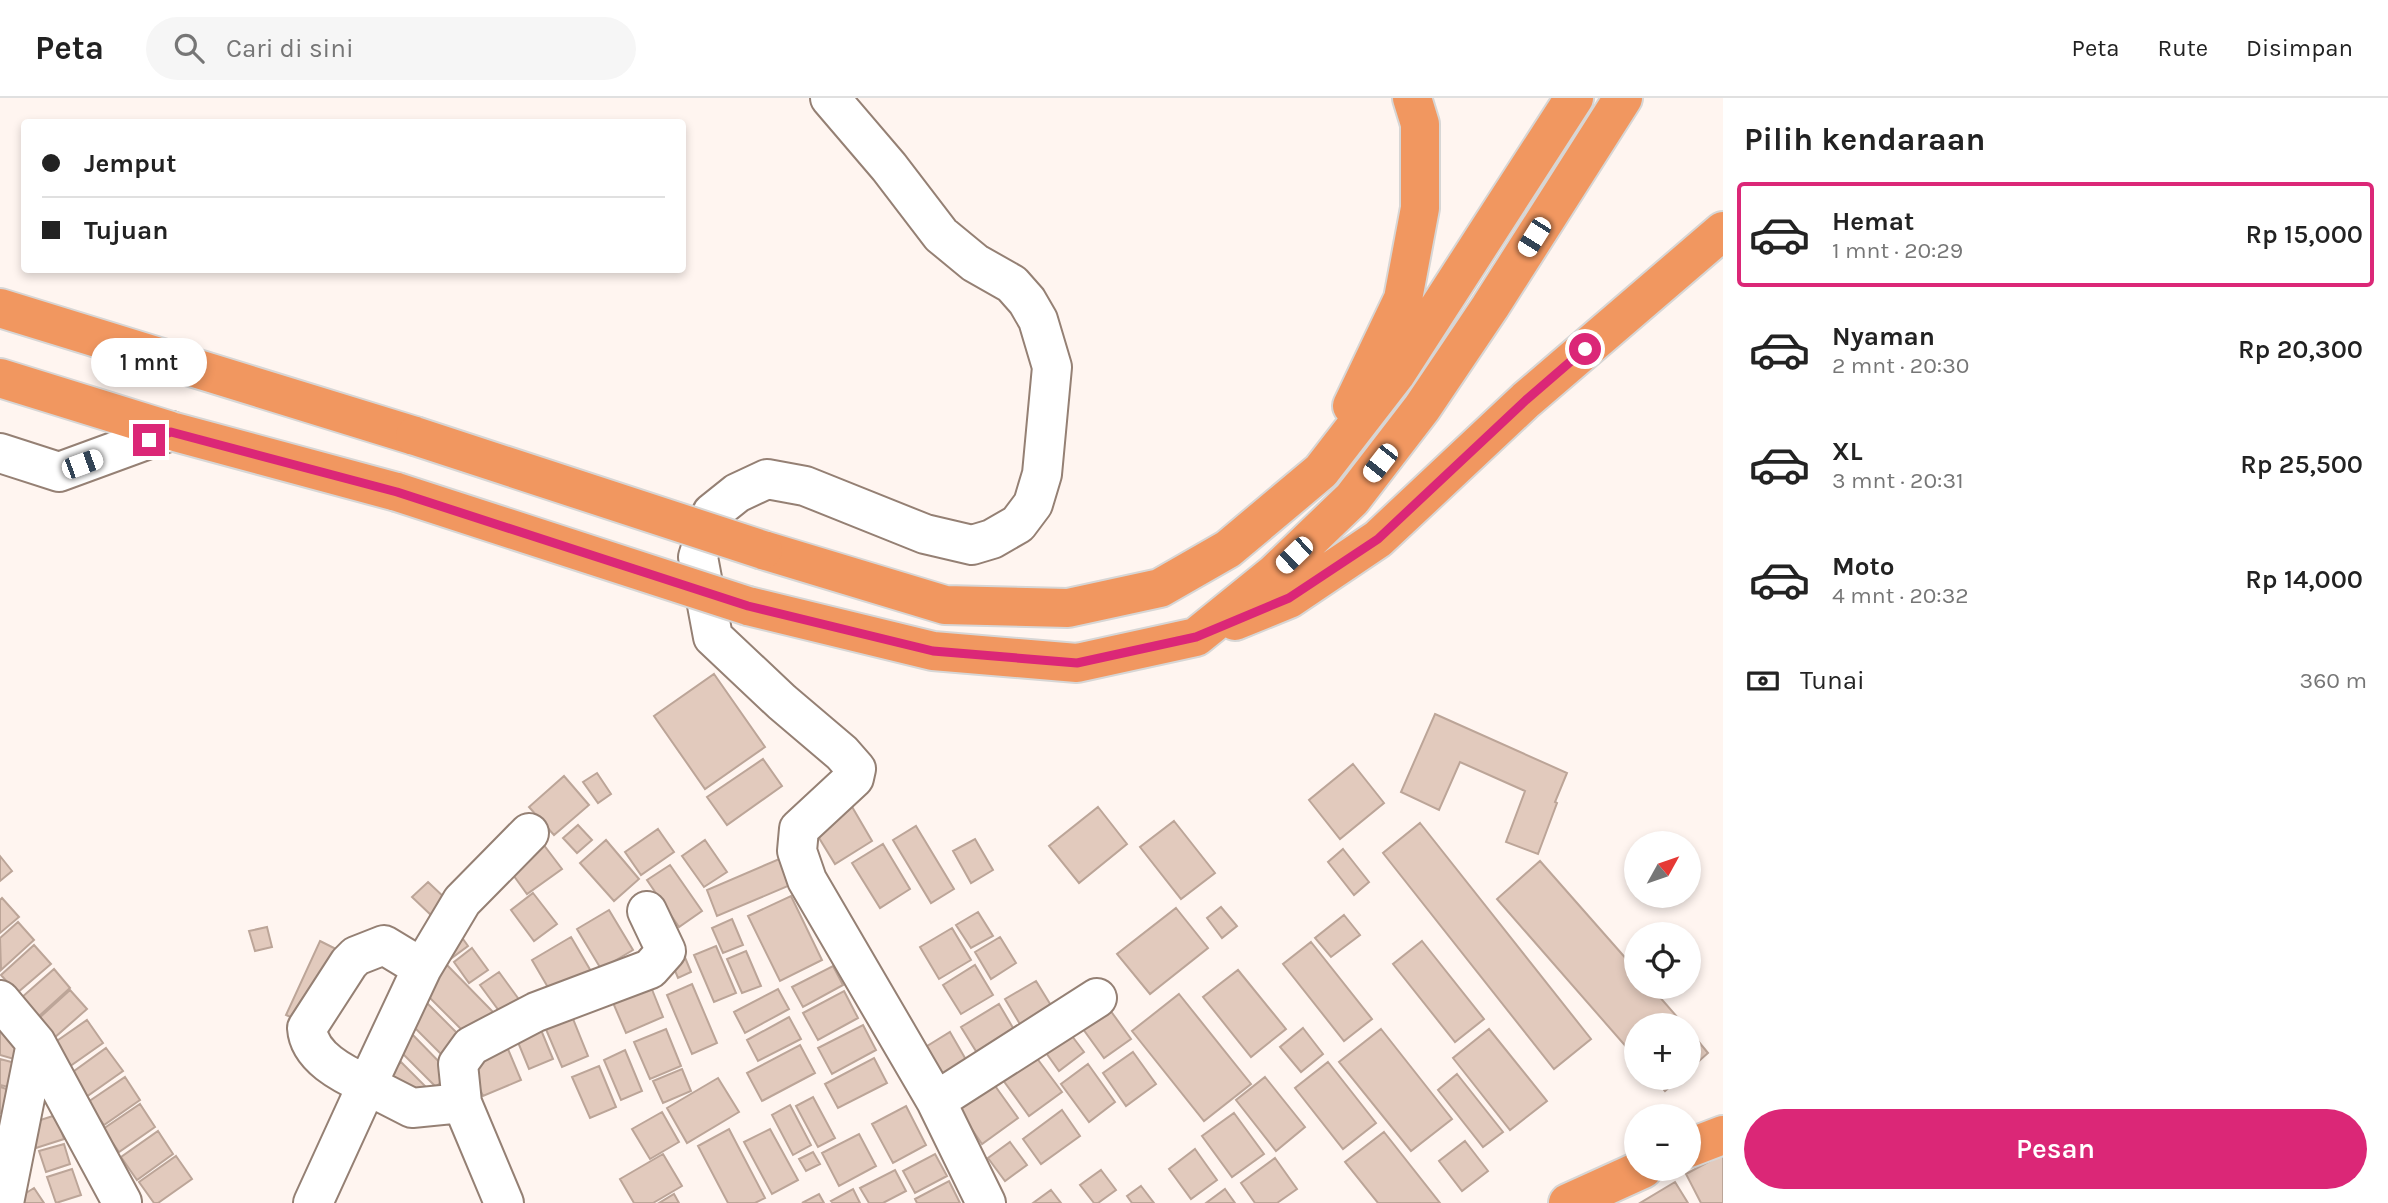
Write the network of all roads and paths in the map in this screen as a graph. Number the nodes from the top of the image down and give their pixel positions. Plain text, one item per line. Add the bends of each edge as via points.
1 (830, 98) edge
2 (1412, 98) edge
3 (1574, 98) edge
4 (1623, 98) edge
5 (1723, 231) edge
6 (0, 308) edge
7 (0, 378) edge
8 (171, 432) junction
9 (0, 453) edge
10 (1321, 471) junction
11 (1196, 637) junction
12 (528, 832) dead end
13 (647, 911) dead end
14 (422, 968) junction
15 (1097, 998) dead end
16 (0, 1000) edge
17 (36, 1043) junction
18 (367, 1085) junction
19 (936, 1101) junction
20 (462, 1103) junction
21 (1723, 1135) edge
22 (1701, 1143) edge
23 (1624, 1178) edge
24 (122, 1202) edge
25 (4, 1203) edge
26 (313, 1203) edge
27 (505, 1203) edge
28 (986, 1203) edge
29 (1568, 1203) edge

1 - 19 street via 941,235 975,263 1012,284 1027,301 1052,366 1042,474 1033,504 1018,524 992,539 972,545 925,534 805,486 767,479 737,493 712,513 698,557 713,636 856,769 854,778 799,830 797,851 807,880
2 - 10 highway via 1420,124 1420,208 1403,299
3 - 10 highway via 1396,374
4 - 11 highway via 1445,374 1352,499 1275,573
5 - 11 highway via 1526,400 1378,539 1289,598
6 - 10 highway, bridge via 945,605 1069,608 1160,588 1228,549
7 - 8 highway
8 - 9 street via 59,472
8 - 11 highway, bridge via 397,492 748,606 933,651 1077,663
12 - 14 street via 462,901
13 - 20 street via 666,951 661,959 650,969 536,1012 471,1046 458,1064
14 - 18 street
14 - 18 street via 384,945 356,956 307,1028 308,1040 337,1071
15 - 19 street
16 - 17 street
17 - 24 street
17 - 25 street
18 - 20 street via 412,1108
18 - 26 street
19 - 28 street
20 - 27 street
21 - 22 highway
23 - 29 highway

